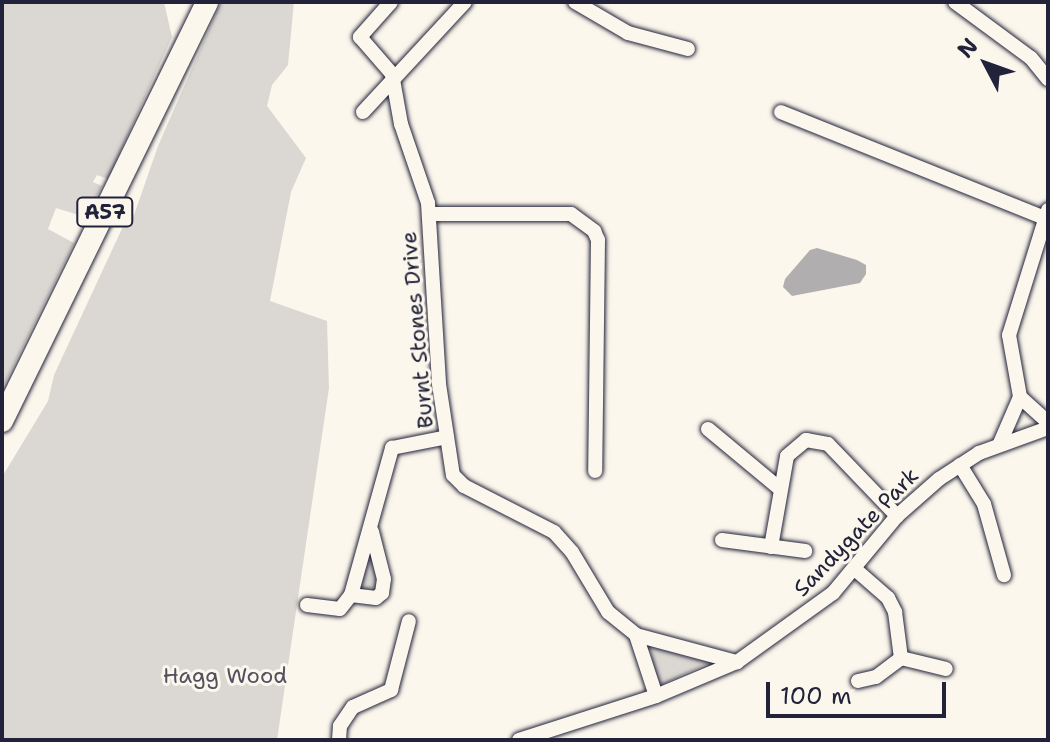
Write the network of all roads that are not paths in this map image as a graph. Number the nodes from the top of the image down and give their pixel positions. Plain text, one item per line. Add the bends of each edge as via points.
1 (207, 2) edge
2 (391, 2) edge
3 (465, 2) edge
4 (575, 2) edge
5 (955, 2) edge
6 (688, 49) dead end
7 (1048, 79) edge
8 (393, 80) junction
9 (363, 112) dead end
10 (781, 112) dead end
11 (1047, 213) edge
12 (430, 214) junction
13 (1020, 397) junction
14 (2, 421) edge
15 (1048, 422) edge
16 (1048, 428) edge
17 (708, 429) dead end
18 (447, 437) junction
19 (1000, 443) junction
20 (960, 465) junction
21 (595, 471) dead end
22 (779, 488) junction
23 (897, 516) junction
24 (371, 529) junction
25 (722, 540) dead end
26 (771, 547) junction
27 (805, 551) dead end
28 (856, 570) junction
29 (1004, 575) dead end
30 (351, 595) junction
31 (307, 605) dead end
32 (409, 621) dead end
33 (636, 635) junction
34 (901, 658) junction
35 (737, 662) junction
36 (946, 669) dead end
37 (858, 681) dead end
38 (656, 696) junction
39 (339, 740) edge
40 (519, 740) edge

1 - 14 main road, A57
2 - 8 street, Burnt Stones Drive via 360,37 389,68
3 - 8 street
4 - 6 street via 628,33
5 - 7 street via 1031,58
8 - 9 street
8 - 12 street, Burnt Stones Drive
10 - 11 street
11 - 13 street via 1009,335
12 - 18 street, Burnt Stones Drive
12 - 21 street via 571,214 594,231
13 - 15 street
13 - 19 street
16 - 19 street, Sandygate Park
17 - 22 street
18 - 24 street via 392,448
18 - 33 street, Burnt Stones Drive via 457,481 554,532 608,612
19 - 20 street, Sandygate Park
20 - 23 street, Sandygate Park
20 - 29 street via 984,504
22 - 23 street via 793,448 806,440 821,441
22 - 26 street
23 - 28 street, Sandygate Park
24 - 30 street
24 - 30 street via 383,588 376,598
25 - 26 street
26 - 27 street
28 - 34 street via 888,598
28 - 35 street, Sandygate Park via 802,619
30 - 31 street via 340,609
32 - 39 street via 391,690 353,707 340,726
33 - 35 street, Burnt Stones Drive
33 - 38 street
34 - 36 street
34 - 37 street via 876,677
35 - 38 street, Sandygate Park
38 - 40 street, Sandygate Park

